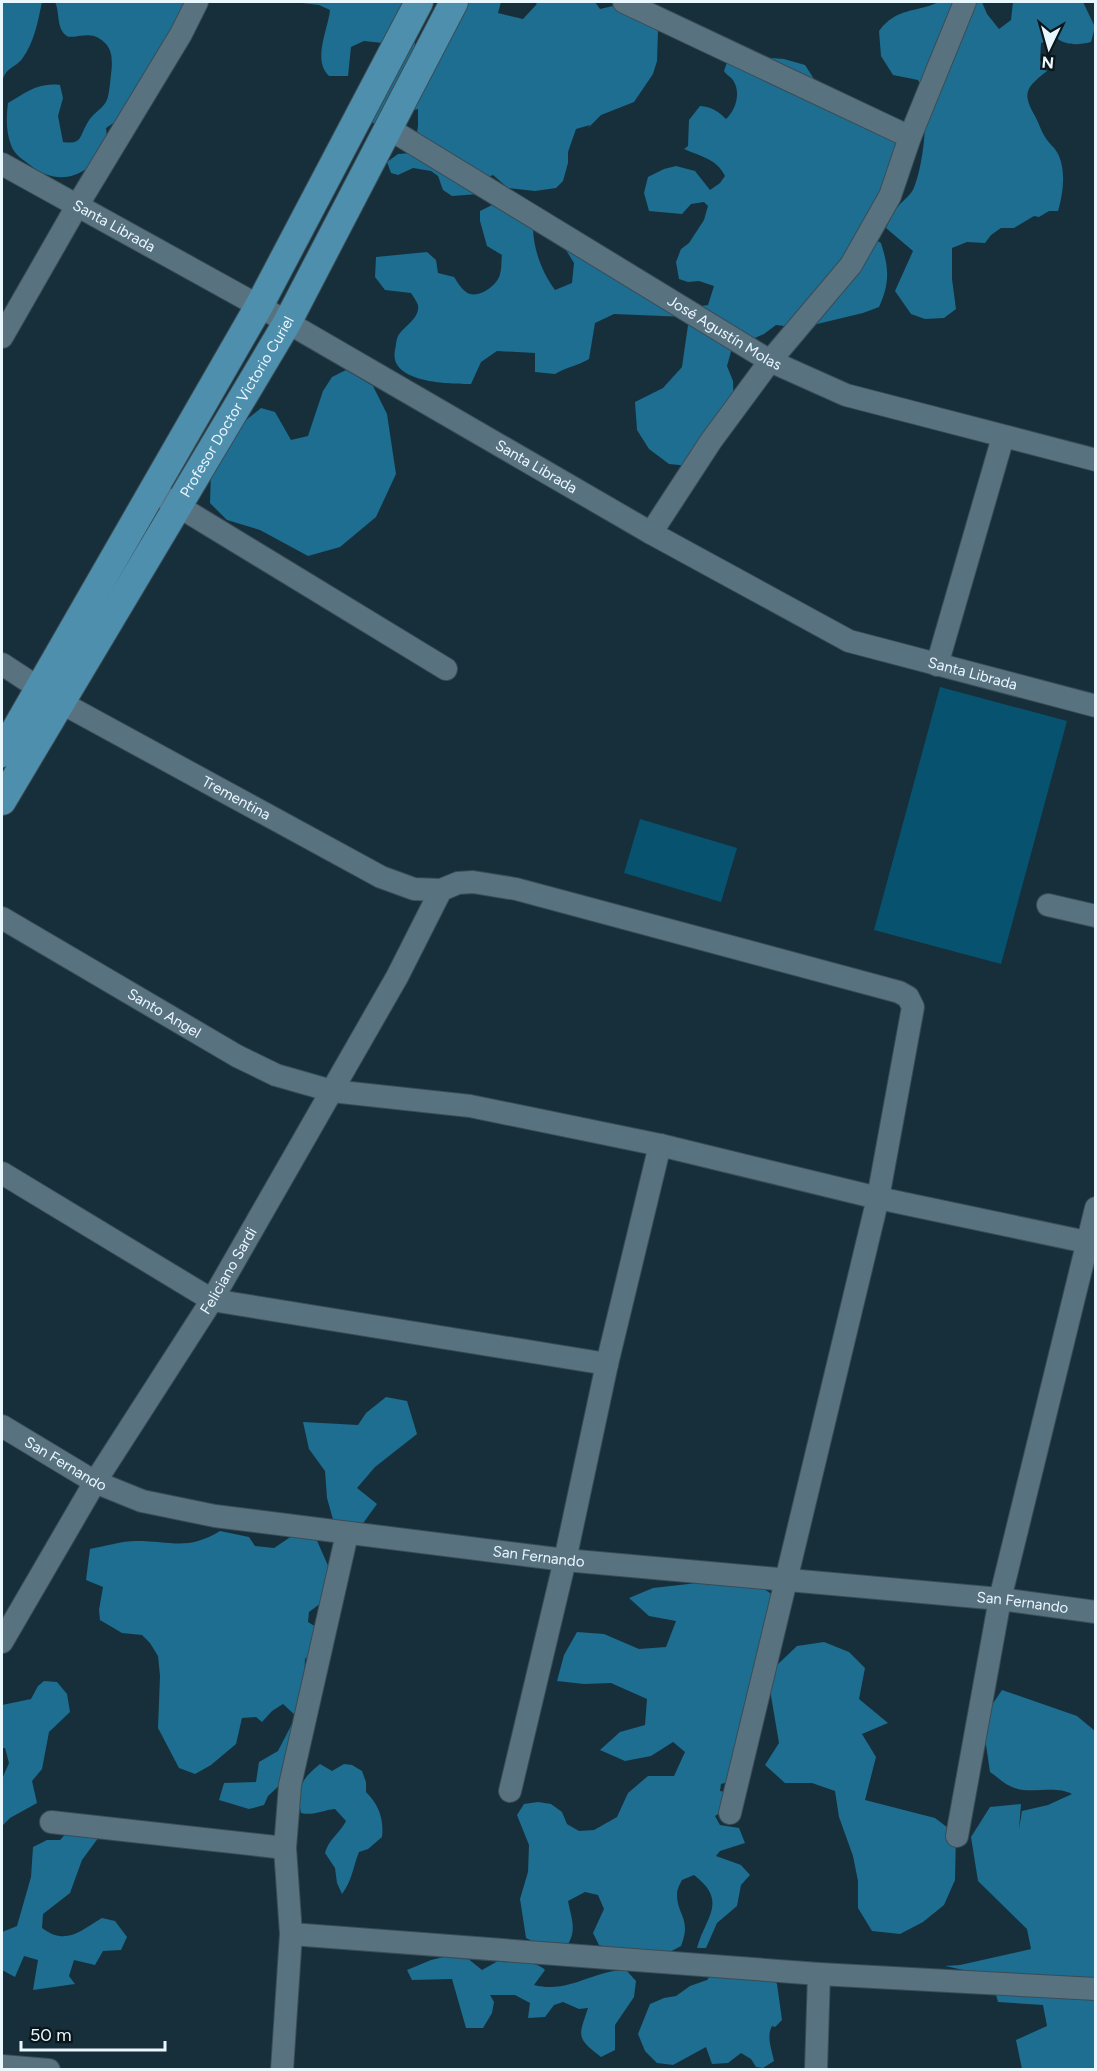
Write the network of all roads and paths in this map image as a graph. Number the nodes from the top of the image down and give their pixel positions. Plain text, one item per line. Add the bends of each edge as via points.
1 (197, 2) edge
2 (419, 2) edge
3 (454, 2) edge
4 (624, 2) edge
5 (965, 2) edge
6 (388, 128) junction
7 (910, 137) junction
8 (2, 164) edge
9 (77, 207) junction
10 (259, 306) junction
11 (287, 323) junction
12 (2, 337) edge
13 (770, 361) junction
14 (1003, 437) junction
15 (1095, 460) edge
16 (154, 490) junction
17 (177, 507) junction
18 (651, 533) junction
19 (2, 664) edge
20 (938, 665) junction
21 (446, 669) dead end
22 (50, 695) junction
23 (1095, 706) edge
24 (2, 753) edge
25 (2, 801) edge
26 (441, 890) junction
27 (1048, 905) dead end
28 (1095, 915) edge
29 (2, 918) edge
30 (332, 1091) junction
31 (660, 1145) junction
32 (2, 1173) edge
33 (878, 1198) junction
34 (1095, 1208) edge
35 (1091, 1243) edge
36 (213, 1300) junction
37 (607, 1364) junction
38 (2, 1426) edge
39 (95, 1482) junction
40 (347, 1534) junction
41 (565, 1560) junction
42 (787, 1579) junction
43 (1000, 1599) junction
44 (1095, 1612) edge
45 (2, 1642) edge
46 (510, 1791) dead end
47 (730, 1813) dead end
48 (51, 1822) dead end
49 (957, 1836) dead end
50 (285, 1848) junction
51 (291, 1934) junction
52 (819, 1974) junction
53 (1095, 1989) edge
54 (2, 2066) edge
55 (48, 2070) edge
56 (282, 2070) edge
57 (816, 2070) edge

1 - 9 street
2 - 10 main road, Profesor Doctor Victorio Curiel
3 - 6 main road, Profesor Doctor Victorio Curiel
4 - 7 street
5 - 7 street
6 - 11 main road, Profesor Doctor Victorio Curiel
6 - 13 street, José Agustín Molas
7 - 13 street via 890,196 851,265
8 - 9 street, Santa Librada
9 - 10 street, Santa Librada
9 - 12 street
10 - 11 street, Santa Librada
10 - 16 main road, Profesor Doctor Victorio Curiel
11 - 17 main road, Profesor Doctor Victorio Curiel
11 - 18 street, Santa Librada
13 - 14 street, José Agustín Molas via 846,395
13 - 18 street via 711,441
14 - 15 street, José Agustín Molas
14 - 20 street
16 - 17 street
16 - 22 main road, Profesor Doctor Victorio Curiel
17 - 21 street
17 - 22 main road, Profesor Doctor Victorio Curiel
18 - 20 street, Santa Librada via 849,642
19 - 22 street, Trementina
20 - 23 street, Santa Librada
22 - 24 main road, Profesor Doctor Victorio Curiel
22 - 25 main road, Profesor Doctor Victorio Curiel
22 - 26 street, Trementina via 381,877 414,890
26 - 30 street, Feliciano Sardi
26 - 33 street, Trementina via 473,882 516,889 908,997 913,1006
27 - 28 street
29 - 30 street, Santo Angel via 237,1056 276,1075
30 - 31 street, Santo Angel via 470,1106
30 - 36 street, Feliciano Sardi
31 - 33 street, Santo Angel
31 - 37 street
32 - 36 street
33 - 35 street, Santo Angel
33 - 42 street, Trementina
34 - 35 street
35 - 43 street
36 - 37 street
36 - 39 street, Feliciano Sardi
37 - 41 street
38 - 39 street, San Fernando
39 - 40 street, San Fernando via 178,1510
39 - 45 street, Feliciano Sardi
40 - 41 street, San Fernando
40 - 50 street via 290,1785
41 - 42 street, San Fernando
41 - 46 street
42 - 43 street, San Fernando
42 - 47 street, Trementina
43 - 44 street, San Fernando
43 - 49 street
48 - 50 street
50 - 51 street
51 - 52 street
51 - 56 street
52 - 53 street
52 - 57 street
54 - 55 street

